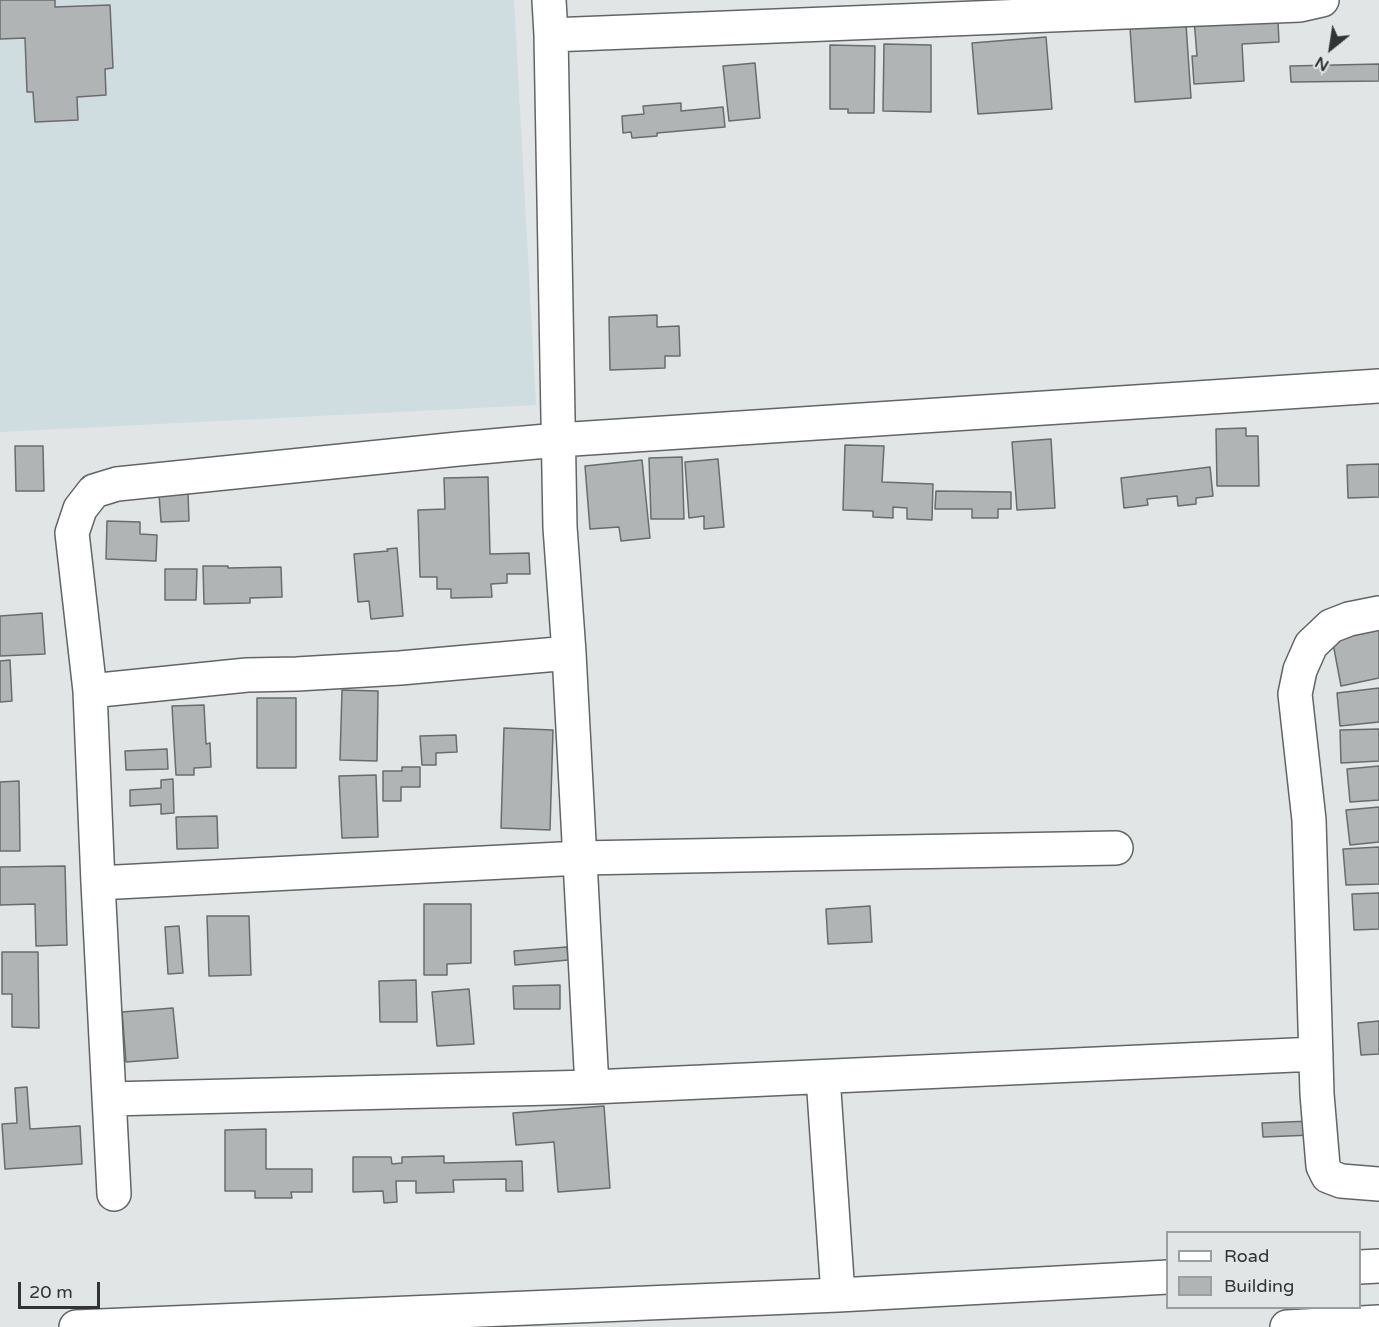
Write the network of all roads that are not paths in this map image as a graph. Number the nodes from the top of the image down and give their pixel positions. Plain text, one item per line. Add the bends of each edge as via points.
1 (549, 0) edge
2 (1322, 0) edge
3 (551, 35) junction
4 (1379, 386) edge
5 (558, 440) junction
6 (1379, 613) edge
7 (569, 653) junction
8 (90, 691) junction
9 (1116, 848) dead end
10 (580, 858) junction
11 (98, 883) junction
12 (1316, 1054) junction
13 (823, 1077) junction
14 (592, 1087) junction
15 (109, 1099) junction
16 (1379, 1184) edge
17 (114, 1194) dead end
18 (1379, 1266) edge
19 (1361, 1267) edge
20 (1166, 1277) edge
21 (838, 1294) junction
22 (1379, 1322) edge
23 (76, 1327) edge
24 (1287, 1327) edge

1 - 3 street
2 - 3 street via 1300,5
3 - 5 street
4 - 5 street
5 - 7 street
5 - 8 street via 117,484 94,491 80,509 72,533
6 - 12 street via 1349,619 1324,632 1311,645 1300,669 1295,694 1309,820
7 - 8 street via 400,668 247,675
7 - 10 street
8 - 11 street
9 - 10 street
10 - 11 street
10 - 14 street
11 - 15 street
12 - 13 street
12 - 16 street via 1323,1166 1328,1176 1341,1182
13 - 14 street
13 - 21 street
14 - 15 street
15 - 17 street
18 - 19 street
20 - 21 street
21 - 23 street
22 - 24 street

